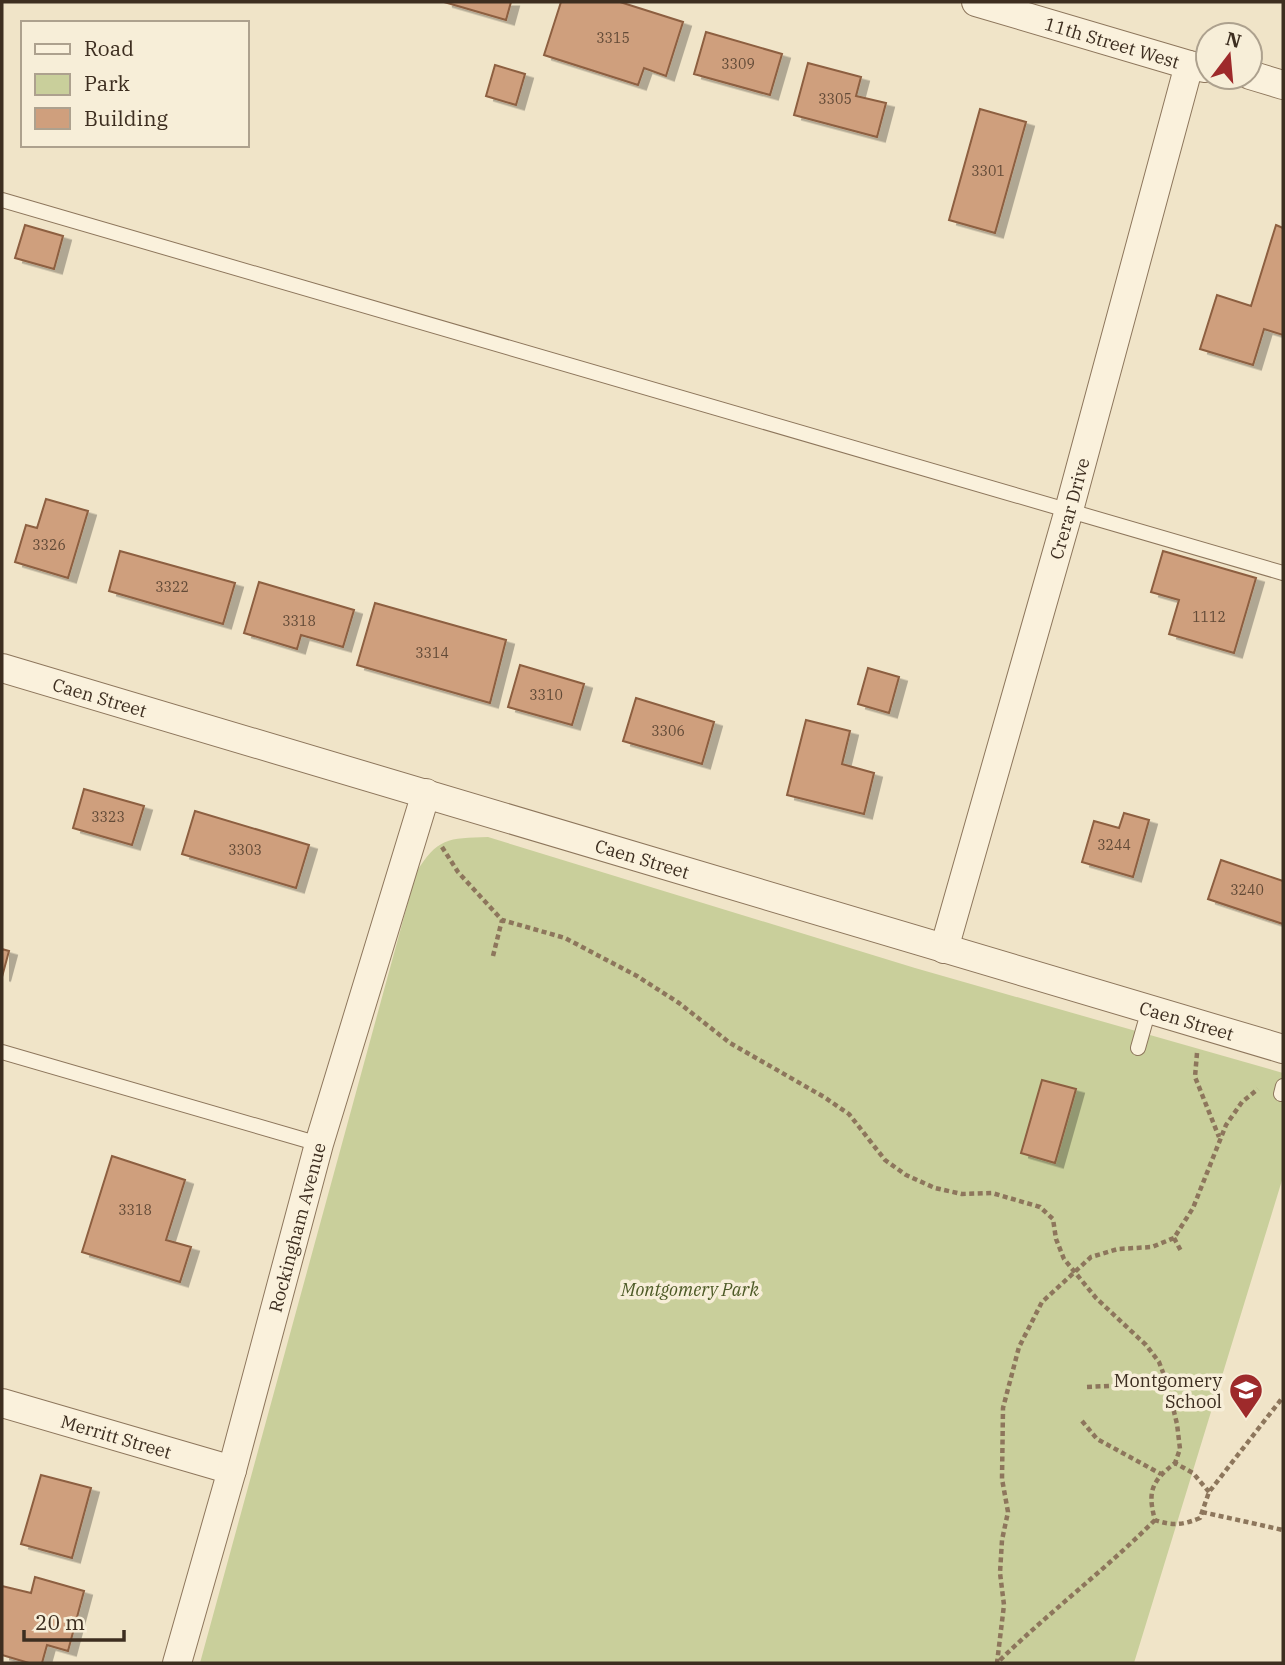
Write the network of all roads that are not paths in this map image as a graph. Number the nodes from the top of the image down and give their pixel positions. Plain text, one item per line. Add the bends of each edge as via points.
1 (976, 2) edge
2 (1194, 65) edge
3 (1264, 79) edge
4 (1194, 80) edge
5 (1283, 85) edge
6 (2, 200) edge
7 (1069, 510) junction
8 (1283, 573) edge
9 (2, 668) edge
10 (426, 793) junction
11 (944, 949) junction
12 (1149, 1009) junction
13 (1138, 1048) dead end
14 (1278, 1048) edge
15 (2, 1052) edge
16 (320, 1144) junction
17 (2, 1403) edge
18 (232, 1470) junction
19 (177, 1663) edge

1 - 2 street, 11th Street West
3 - 5 street
4 - 7 street, Crerar Drive
6 - 7 lane
7 - 8 lane
7 - 11 street, Crerar Drive
9 - 10 street, Caen Street
10 - 11 street, Caen Street
10 - 16 street, Rockingham Avenue
11 - 12 street, Caen Street
12 - 13 lane
12 - 14 street, Caen Street
15 - 16 lane
16 - 18 street, Rockingham Avenue
17 - 18 street, Merritt Street
18 - 19 street, Rockingham Avenue

